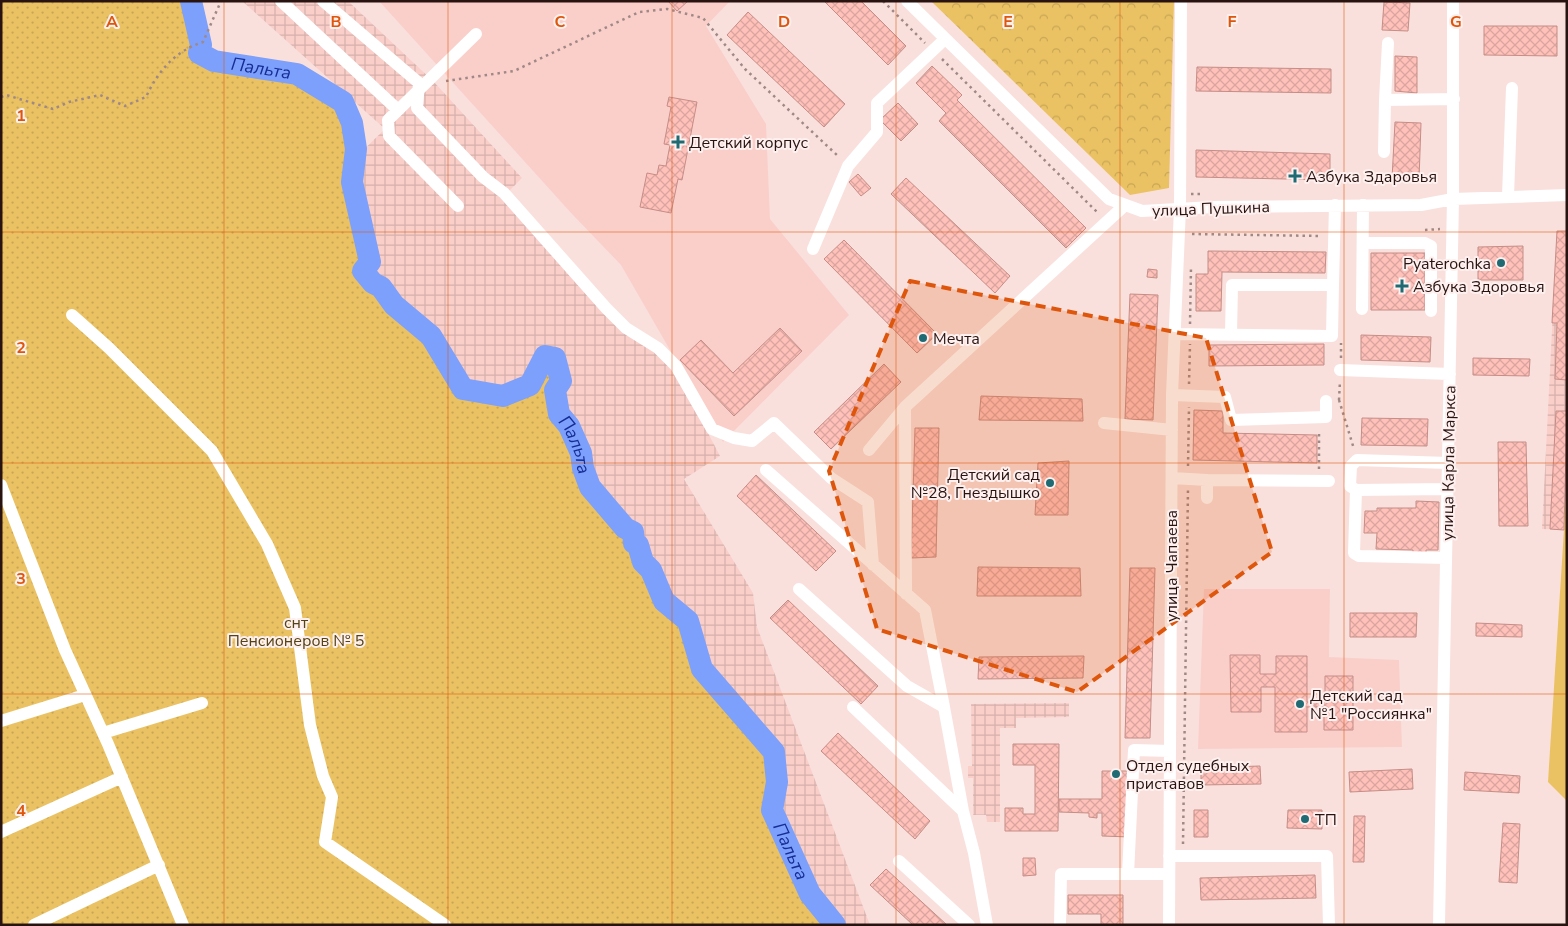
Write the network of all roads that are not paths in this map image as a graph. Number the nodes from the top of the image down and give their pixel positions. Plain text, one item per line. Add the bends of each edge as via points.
1 (281, 1) edge
2 (323, 1) edge
3 (906, 1) edge
4 (1181, 1) edge
5 (1453, 1) edge
6 (476, 34) dead end
7 (945, 39) junction
8 (1388, 43) dead end
9 (1512, 88) dead end
10 (418, 93) junction
11 (1454, 99) junction
12 (1386, 100) junction
13 (398, 110) junction
14 (1384, 152) dead end
15 (1567, 195) edge
16 (1508, 196) junction
17 (1453, 199) junction
18 (1335, 205) junction
19 (1363, 205) junction
20 (458, 206) dead end
21 (1124, 206) junction
22 (1180, 208) junction
23 (1363, 243) junction
24 (813, 249) dead end
25 (1332, 285) junction
26 (1362, 309) dead end
27 (1431, 311) dead end
28 (72, 315) dead end
29 (1175, 334) junction
30 (1231, 334) junction
31 (1340, 370) dead end
32 (1450, 374) junction
33 (1172, 395) junction
34 (1326, 401) dead end
35 (905, 407) junction
36 (1104, 423) dead end
37 (1172, 430) junction
38 (869, 450) dead end
39 (1448, 463) junction
40 (766, 470) dead end
41 (1172, 478) junction
42 (1208, 480) junction
43 (1324, 481) road end
44 (1, 485) edge
45 (1447, 489) junction
46 (1356, 490) junction
47 (1207, 498) dead end
48 (1446, 558) junction
49 (874, 565) junction
50 (799, 589) dead end
51 (906, 594) junction
52 (85, 695) junction
53 (202, 703) dead end
54 (944, 706) junction
55 (853, 707) dead end
56 (1, 721) edge
57 (103, 733) junction
58 (1170, 751) junction
59 (122, 777) junction
60 (963, 812) junction
61 (1, 832) edge
62 (1169, 856) junction
63 (899, 861) dead end
64 (159, 865) junction
65 (1128, 874) junction
66 (1169, 874) junction
67 (34, 925) edge
68 (183, 925) edge
69 (446, 925) edge
70 (969, 925) edge
71 (987, 925) edge
72 (1060, 925) edge
73 (1169, 925) edge
74 (1329, 925) edge
75 (1439, 925) edge

1 - 13 street
2 - 10 street via 419,83
3 - 7 street, улица Пушкина
4 - 22 street, улица Чапаева
5 - 11 street, улица Карла Маркса
6 - 10 street
7 - 21 street, улица Пушкина via 1109,199
7 - 24 street via 878,103 877,132 848,166
8 - 12 street
9 - 16 street
10 - 13 street
10 - 49 street via 417,108 483,177 504,193 606,308 626,328 658,348 676,366 712,429 752,441 774,423 831,478 868,502
11 - 12 street
11 - 17 street, улица Карла Маркса
12 - 14 street
13 - 20 street via 388,120 388,136
15 - 16 street, улица Пушкина
16 - 17 street, улица Пушкина
17 - 19 street, улица Пушкина via 1421,205
17 - 32 street, улица Карла Маркса
18 - 19 street, улица Пушкина
18 - 22 street, улица Пушкина
18 - 25 street
19 - 23 street
21 - 22 street, улица Пушкина via 1142,211
21 - 35 street
22 - 29 street, улица Чапаева
23 - 26 street
23 - 27 street via 1426,242 1431,246
25 - 30 street via 1232,285
25 - 30 street via 1332,336
28 - 69 street via 212,451 267,544 295,608 310,724 322,776 332,797 325,842
29 - 30 street
29 - 33 street, улица Чапаева
31 - 32 street
32 - 39 street, улица Карла Маркса
33 - 34 street via 1225,398 1231,420 1326,417
33 - 37 street, улица Чапаева
35 - 38 street
35 - 51 street
36 - 37 street
37 - 41 street, улица Чапаева
39 - 45 street, улица Карла Маркса
39 - 46 street via 1357,460 1351,466 1350,486
40 - 49 street
41 - 42 street
41 - 58 street, улица Чапаева
42 - 43 street
42 - 47 street
44 - 52 street
45 - 46 street
45 - 48 street, улица Карла Маркса
46 - 48 street via 1356,556
48 - 75 street, улица Карла Маркса
49 - 51 street
50 - 54 street via 907,686
51 - 54 street via 925,610
52 - 56 street
52 - 57 street
53 - 57 street
54 - 60 street
55 - 60 street
57 - 59 street
58 - 62 street, улица Чапаева
58 - 65 street via 1134,750
59 - 61 street
59 - 64 street
60 - 71 street
62 - 66 street, улица Чапаева
62 - 74 street via 1328,856
63 - 70 street
64 - 67 street
64 - 68 street
65 - 66 street
65 - 72 street via 1061,874
66 - 73 street, улица Чапаева

